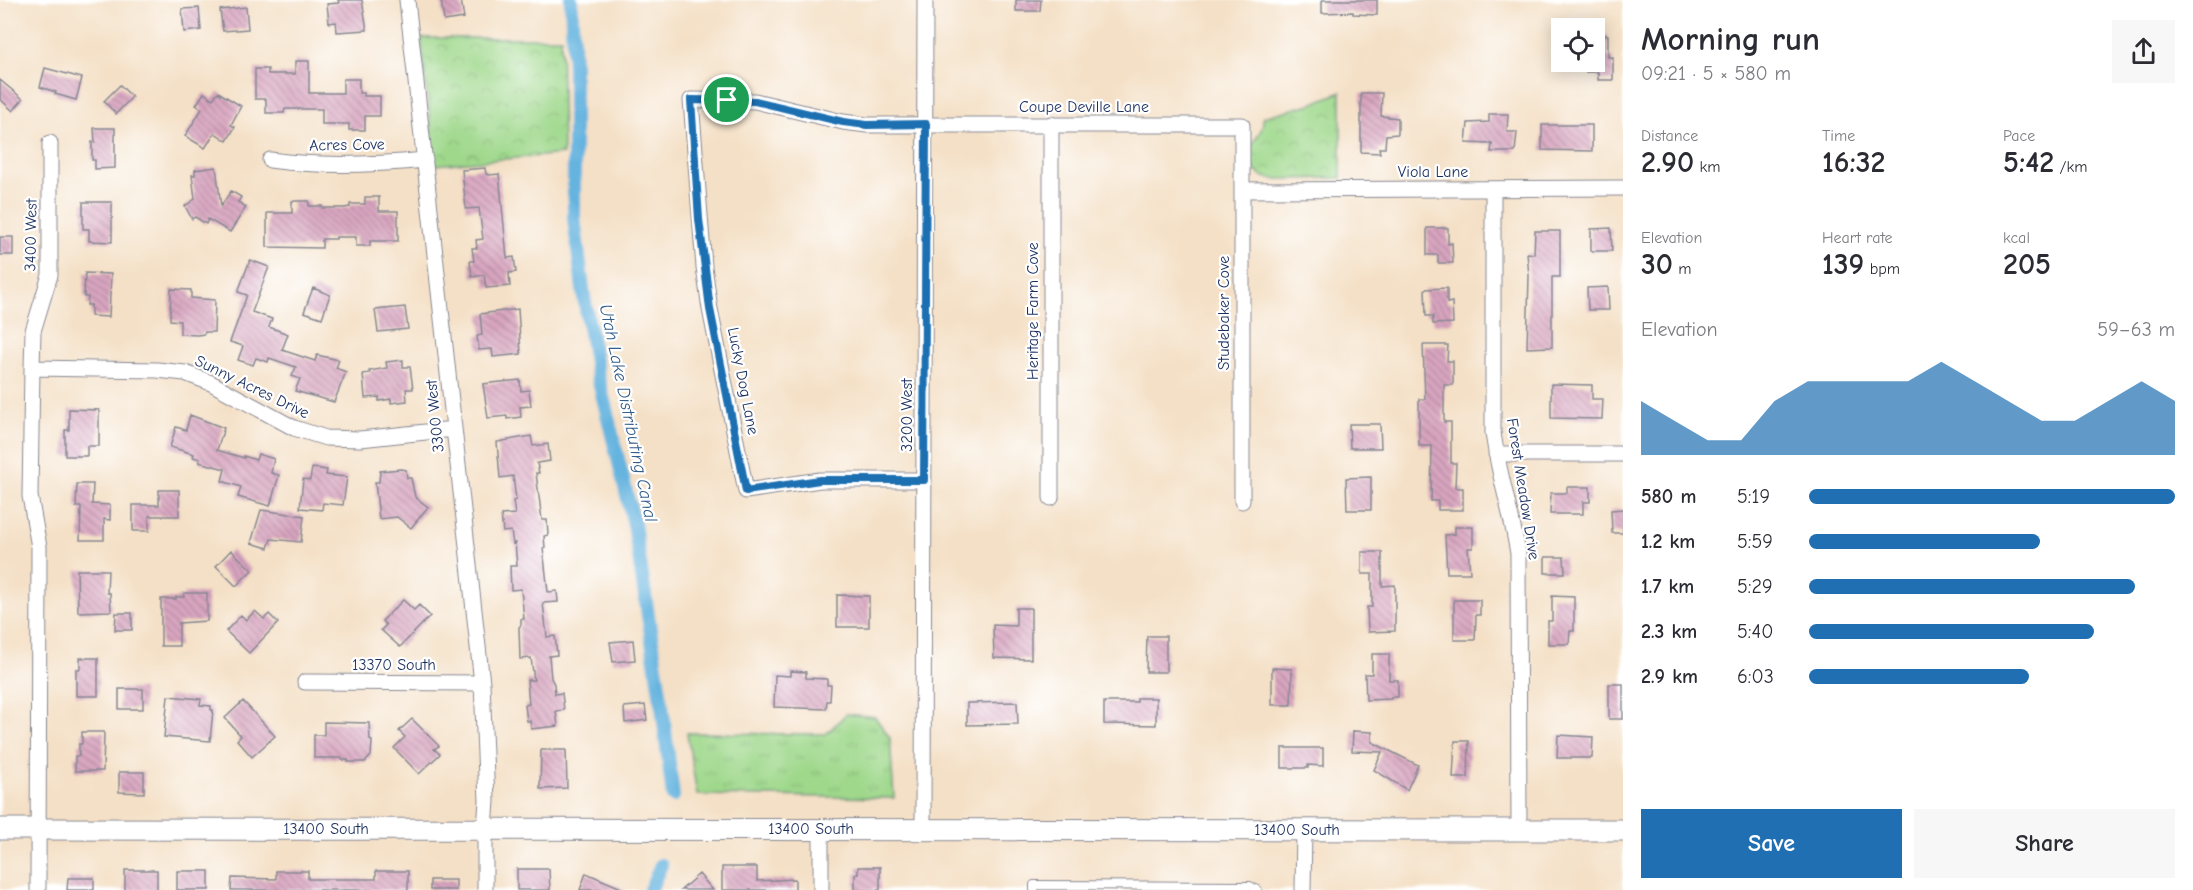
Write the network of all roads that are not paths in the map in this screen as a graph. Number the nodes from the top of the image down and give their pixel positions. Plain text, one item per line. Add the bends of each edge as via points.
1 (407, 0) edge
2 (925, 0) edge
3 (691, 100) joint
4 (926, 124) junction
5 (1051, 124) junction
6 (1242, 125) joint
7 (50, 143) dead end
8 (270, 160) dead end
9 (425, 160) junction
10 (1623, 188) edge
11 (1242, 190) junction
12 (1493, 190) junction
13 (32, 368) junction
14 (454, 429) junction
15 (1496, 454) junction
16 (1623, 454) edge
17 (924, 480) junction
18 (1051, 498) dead end
19 (1242, 501) dead end
20 (305, 682) dead end
21 (482, 683) junction
22 (484, 828) junction
23 (0, 829) edge
24 (37, 829) junction
25 (821, 830) junction
26 (923, 830) junction
27 (1304, 830) junction
28 (1519, 830) junction
29 (1623, 830) edge
30 (38, 890) edge
31 (485, 890) edge
32 (821, 890) edge
33 (1034, 890) edge
34 (1257, 890) edge
35 (1303, 890) edge

1 - 9 street, 3300 West
2 - 4 street, 3200 West
3 - 4 street, Coupe Deville Lane via 755,101 867,125
3 - 17 street, Lucky Dog Lane via 707,288 746,491 820,480
4 - 5 street, Coupe Deville Lane
4 - 17 street, 3200 West
5 - 6 street, Coupe Deville Lane
5 - 18 street, Heritage Farm Cove
6 - 11 street, Studebaker Cove
7 - 13 street, 3400 West via 50,274 33,331
8 - 9 street, Acres Cove via 380,164
9 - 14 street, 3300 West
10 - 12 street, Viola Lane
11 - 12 street, Viola Lane
11 - 19 street, Studebaker Cove
12 - 15 street, Forest Meadow Drive via 1492,408
13 - 14 street, Sunny Acres Drive via 185,373 294,428 326,438 360,439
13 - 24 street, 3400 West via 30,496 39,547
14 - 21 street, 3300 West
15 - 16 street
15 - 28 street, Forest Meadow Drive via 1518,554
17 - 26 street, 3200 West
20 - 21 street, 13370 South
21 - 22 street, 3300 West
22 - 24 main road, 13400 South
22 - 25 main road, 13400 South
22 - 31 street, 3300 West
23 - 24 main road, 13400 South
24 - 30 street, 3400 West
25 - 26 main road, 13400 South
25 - 32 street
26 - 27 main road, 13400 South
27 - 28 main road, 13400 South
27 - 35 street
28 - 29 main road, 13400 South
33 - 34 lane via 1034,885 1250,886

